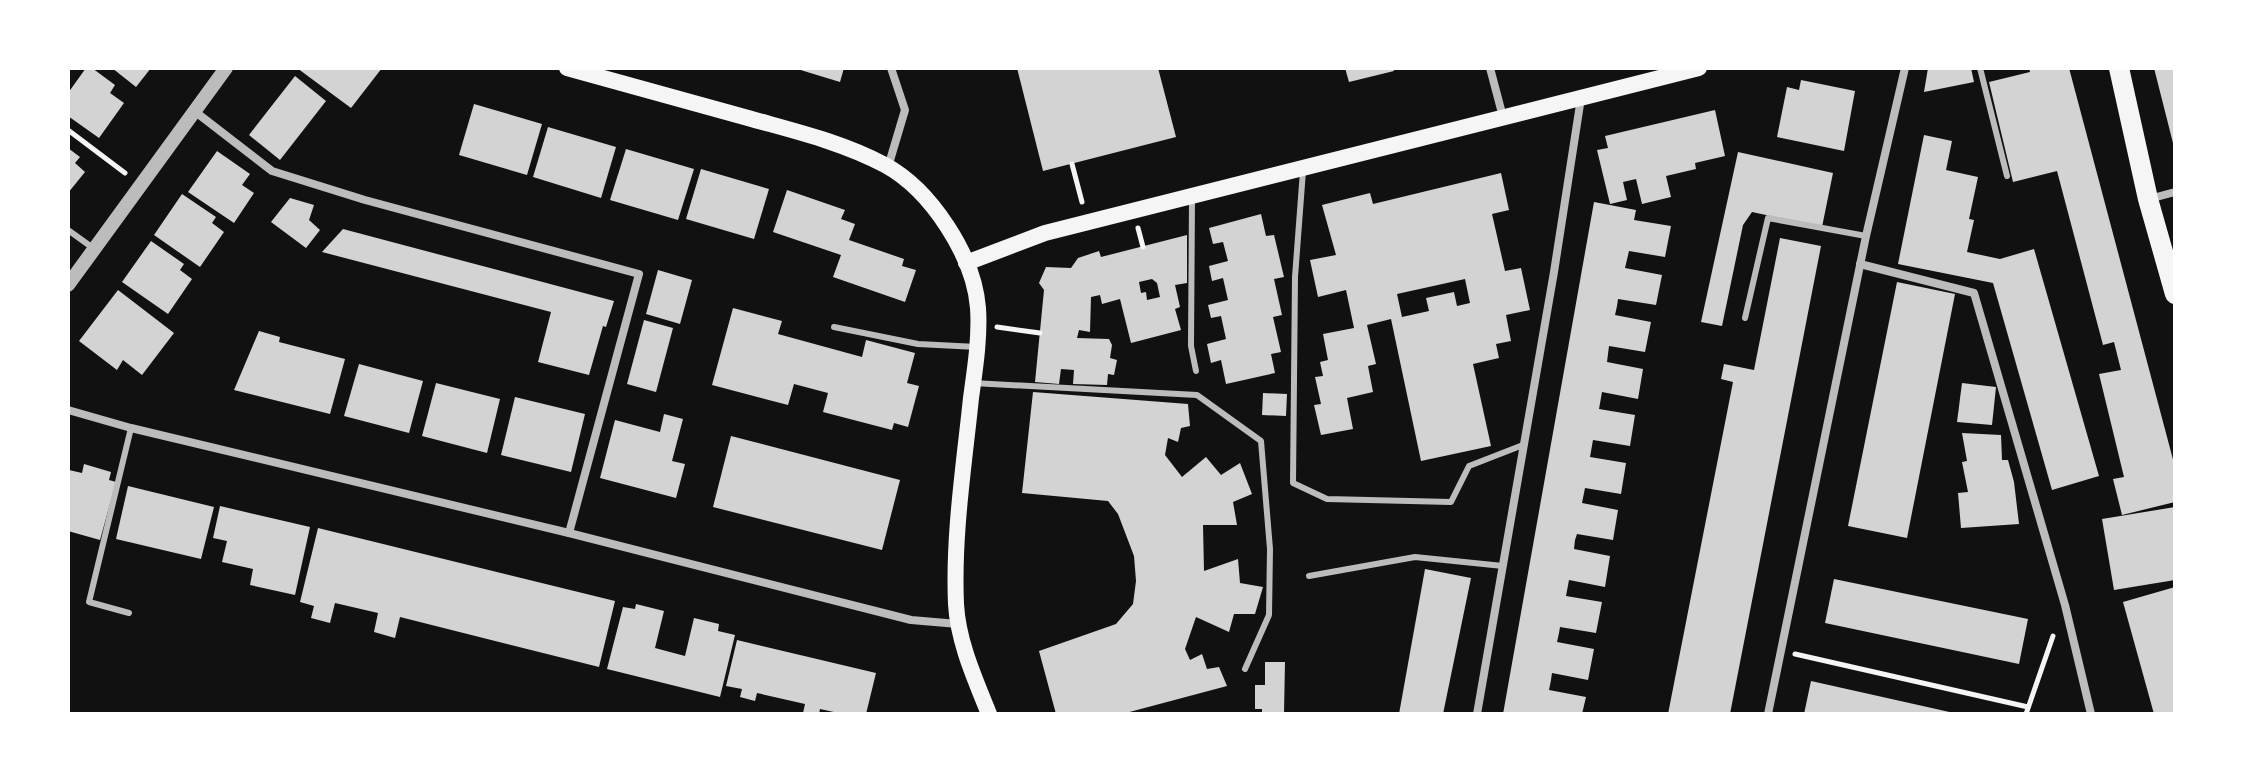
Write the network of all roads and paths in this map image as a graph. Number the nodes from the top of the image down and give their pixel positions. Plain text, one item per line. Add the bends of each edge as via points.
1 (226, 68) edge
2 (567, 68) edge
3 (891, 68) edge
4 (1490, 68) edge
5 (1699, 68) edge
6 (1905, 68) edge
7 (1980, 68) edge
8 (2119, 68) edge
9 (1581, 98) junction
10 (193, 110) junction
11 (1503, 117) junction
12 (68, 130) edge
13 (1072, 164) dead end
14 (888, 167) junction
15 (1303, 168) junction
16 (2007, 176) dead end
17 (140, 184) junction
18 (2175, 192) edge
19 (1192, 196) junction
20 (2148, 199) junction
21 (1087, 223) junction
22 (68, 230) edge
23 (1866, 236) junction
24 (93, 248) junction
25 (966, 263) junction
26 (1860, 264) junction
27 (68, 285) edge
28 (2175, 294) edge
29 (1745, 318) dead end
30 (978, 324) junction
31 (834, 327) dead end
32 (1040, 333) dead end
33 (977, 347) junction
34 (1196, 371) dead end
35 (973, 383) junction
36 (68, 410) edge
37 (131, 428) junction
38 (1523, 445) junction
39 (569, 533) junction
40 (1503, 566) junction
41 (1309, 576) dead end
42 (2065, 605) junction
43 (129, 613) dead end
44 (958, 624) junction
45 (1781, 651) junction
46 (1245, 669) dead end
47 (2027, 710) edge
48 (989, 714) edge
49 (1477, 714) edge
50 (1768, 714) edge
51 (2091, 714) edge

1 - 10 street
2 - 14 main road via 813,136
3 - 14 street via 905,110
4 - 11 street
5 - 9 main road
6 - 23 street
7 - 16 lane
8 - 20 main road
9 - 11 main road
9 - 38 street
10 - 17 street
10 - 39 street via 272,171 639,274
11 - 15 main road
12 - 17 path
13 - 21 path
14 - 25 main road via 929,201
15 - 19 main road
15 - 38 lane via 1295,277 1293,483 1327,499 1451,502 1469,466
17 - 24 street
18 - 20 street
19 - 21 main road
19 - 34 lane via 1191,346
20 - 28 main road
21 - 25 main road
22 - 24 lane
23 - 26 street
23 - 29 lane via 1768,218
24 - 27 street
25 - 30 main road via 976,293
26 - 42 street via 1974,293
26 - 45 street
30 - 32 path
30 - 33 main road
31 - 33 lane via 918,344
33 - 35 main road
35 - 44 main road via 957,537
35 - 46 lane via 1197,395 1261,441 1270,549 1269,615
36 - 37 street
37 - 39 street
37 - 43 lane via 89,602
38 - 40 street
39 - 44 street via 911,620
40 - 41 lane via 1415,557
40 - 49 street
42 - 47 path
42 - 51 street
44 - 48 main road
45 - 47 path
45 - 50 street

